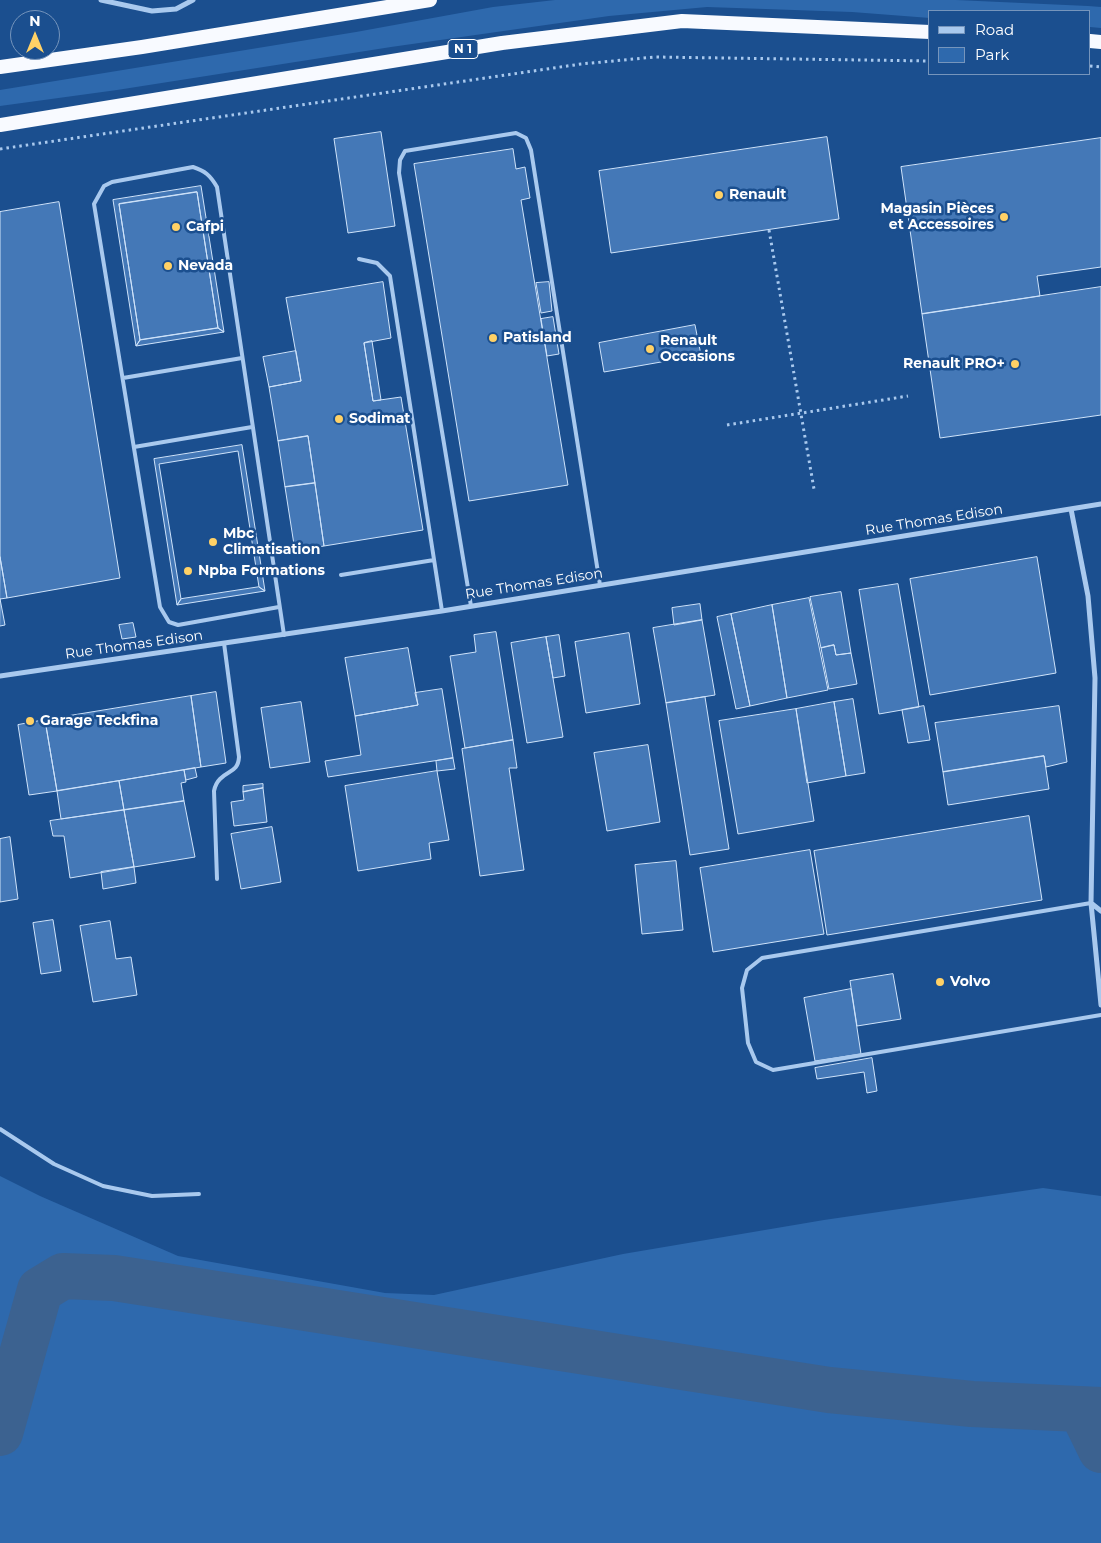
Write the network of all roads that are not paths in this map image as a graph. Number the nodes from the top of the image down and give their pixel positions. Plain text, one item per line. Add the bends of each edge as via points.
1 (101, 0) edge
2 (193, 0) edge
3 (430, 0) edge
4 (928, 32) edge
5 (0, 68) edge
6 (0, 125) edge
7 (359, 260) dead end
8 (242, 358) junction
9 (123, 378) junction
10 (252, 427) junction
11 (134, 446) junction
12 (1101, 504) edge
13 (1071, 509) junction
14 (434, 560) junction
15 (341, 575) dead end
16 (600, 585) junction
17 (471, 606) junction
18 (279, 607) junction
19 (442, 610) junction
20 (284, 635) junction
21 (224, 644) junction
22 (0, 676) edge
23 (217, 879) dead end
24 (1091, 903) junction
25 (1101, 911) edge
26 (1101, 1005) edge
27 (1101, 1015) edge
28 (0, 1129) edge
29 (199, 1194) dead end

1 - 2 street via 152,11 176,10
3 - 5 highway
4 - 6 highway, N 1 via 682,21 502,43
7 - 14 lane via 377,263 390,276
8 - 9 lane
8 - 9 lane via 216,187 204,170 193,168 112,182 104,186 94,204
8 - 10 lane
9 - 11 lane
10 - 11 lane
10 - 18 lane
11 - 18 lane via 160,607 169,622 178,625
12 - 13 street, Rue Thomas Edison
13 - 16 street, Rue Thomas Edison
13 - 24 street via 1088,596 1095,678
14 - 15 lane
14 - 19 lane
16 - 17 street, Rue Thomas Edison
16 - 17 lane via 531,150 526,138 516,133 405,151 399,173
17 - 19 street, Rue Thomas Edison
18 - 20 lane
19 - 20 street, Rue Thomas Edison
20 - 21 street, Rue Thomas Edison
21 - 22 street, Rue Thomas Edison
21 - 23 lane via 239,757 238,765 218,781 214,791
24 - 25 street
24 - 26 street
24 - 27 lane via 762,958 747,970 742,988 748,1043 756,1062 773,1070
28 - 29 lane via 54,1164 103,1186 152,1196

